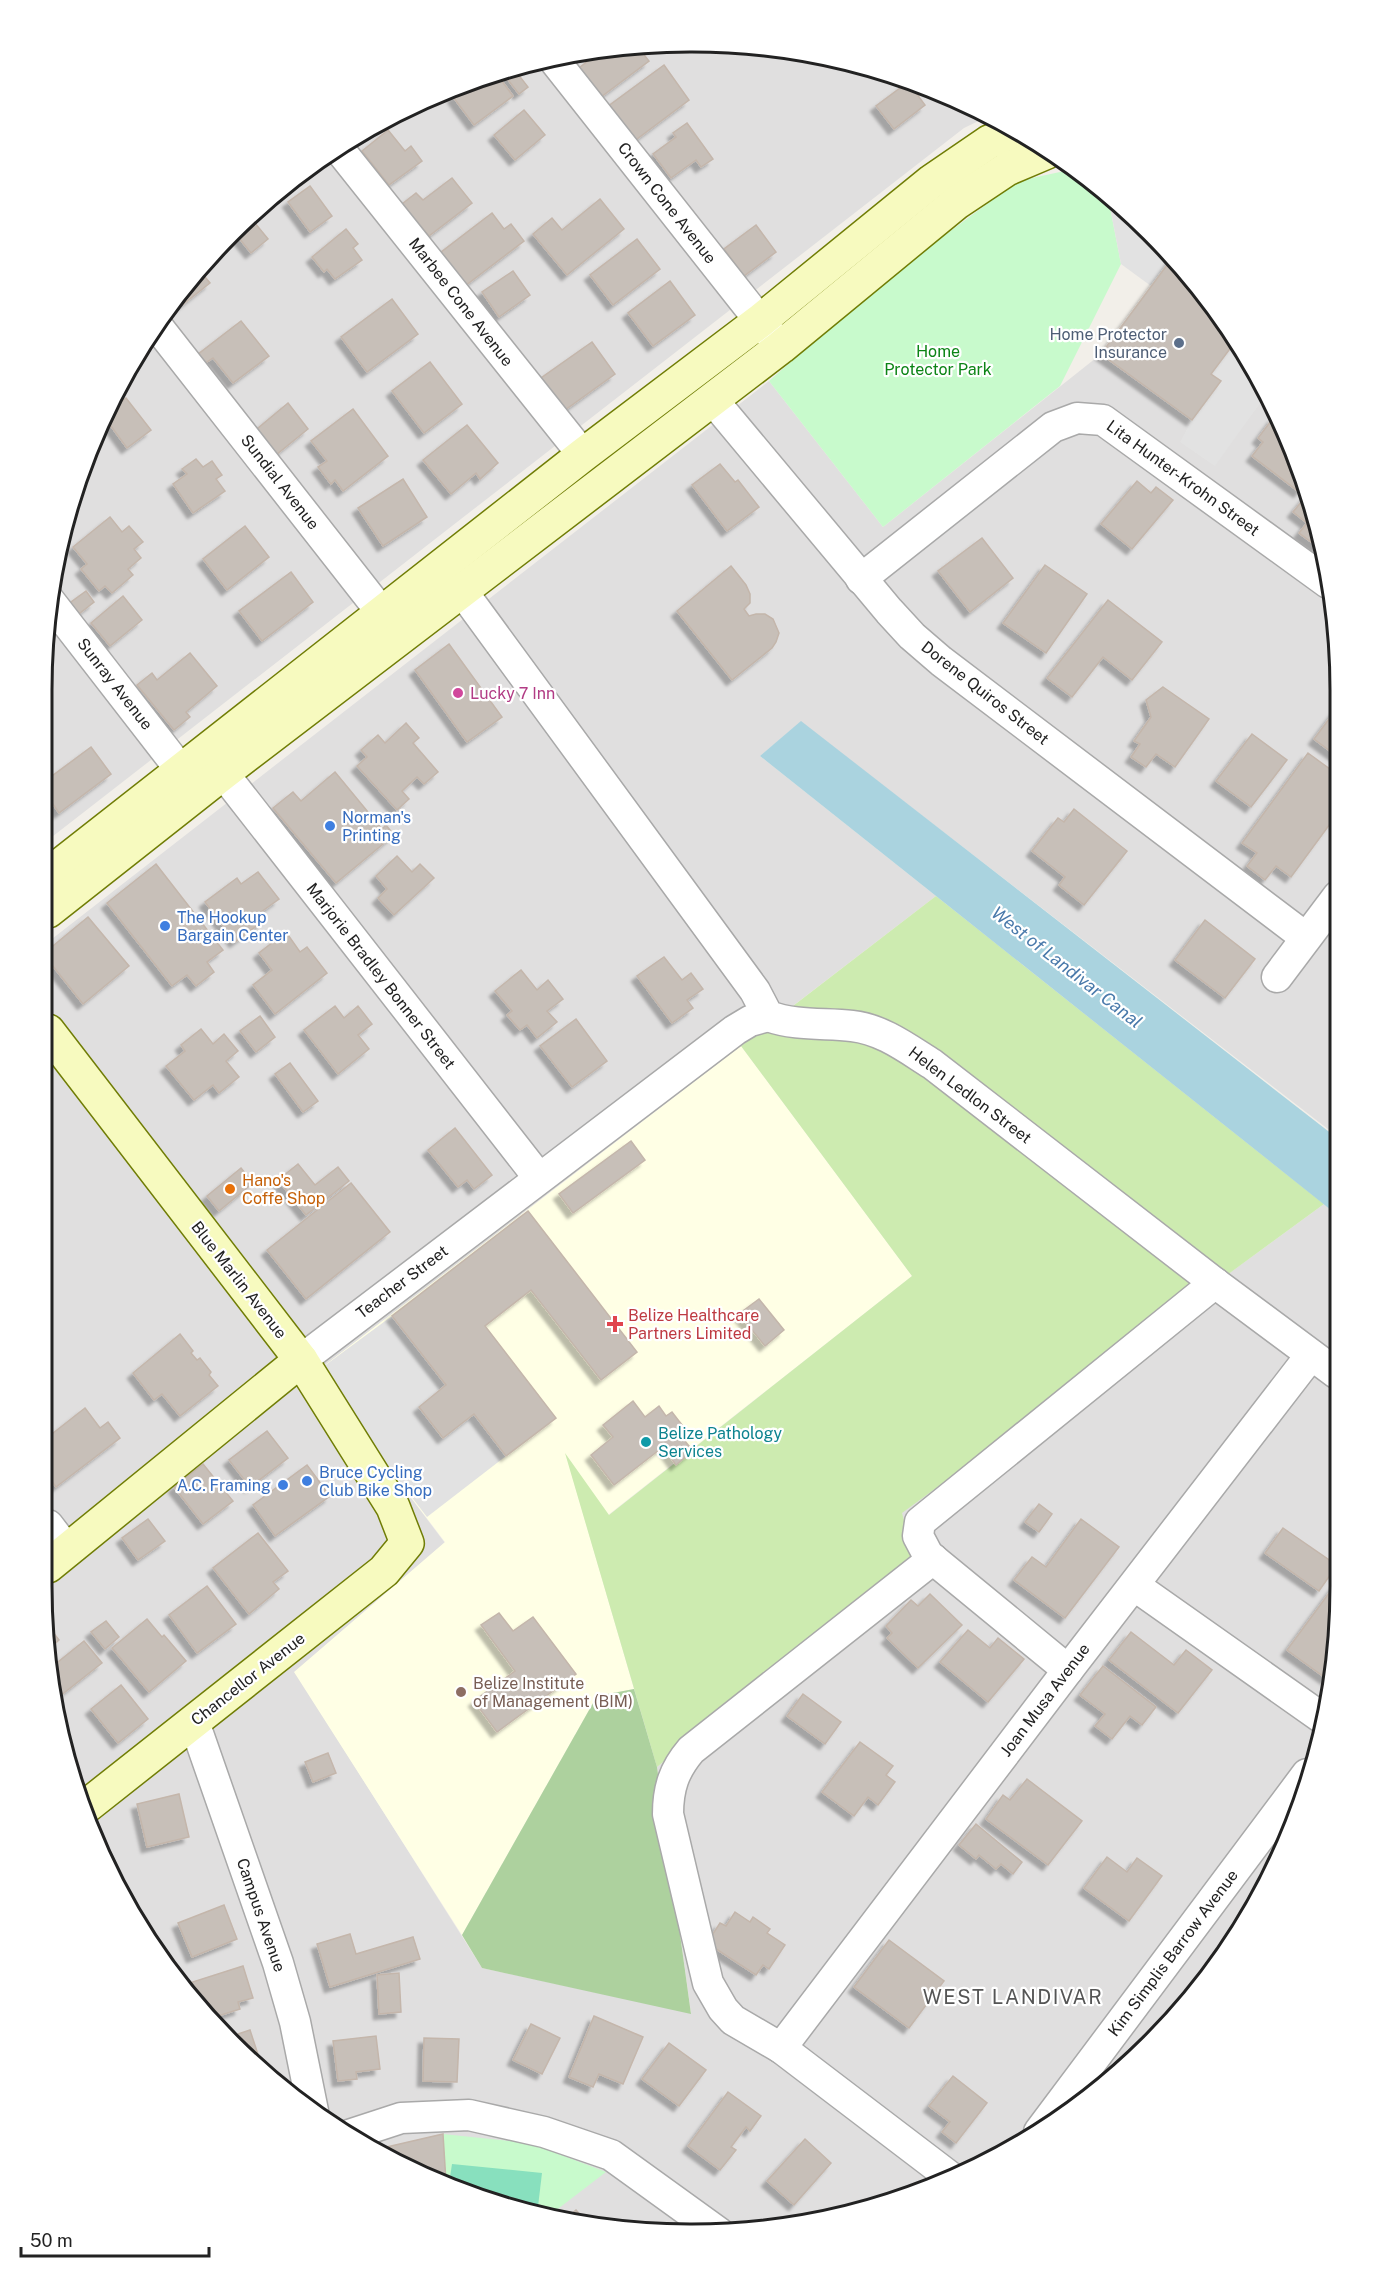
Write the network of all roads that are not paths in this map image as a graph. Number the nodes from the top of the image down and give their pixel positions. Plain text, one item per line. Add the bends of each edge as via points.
1 (559, 67) edge
2 (1005, 135) edge
3 (344, 155) edge
4 (1039, 156) edge
5 (760, 321) junction
6 (162, 333) edge
7 (781, 347) junction
8 (712, 399) junction
9 (583, 455) junction
10 (1319, 577) edge
11 (861, 579) junction
12 (462, 591) junction
13 (58, 611) edge
14 (391, 624) junction
15 (180, 769) junction
16 (223, 773) junction
17 (52, 872) edge
18 (1330, 906) edge
19 (52, 908) edge
20 (1305, 938) junction
21 (1277, 977) dead end
22 (768, 1016) junction
23 (52, 1036) edge
24 (539, 1178) junction
25 (1215, 1283) junction
26 (1311, 1355) junction
27 (301, 1360) junction
28 (1330, 1368) edge
29 (52, 1539) edge
30 (407, 1543) joint
31 (58, 1559) edge
32 (933, 1559) junction
33 (1135, 1586) junction
34 (1068, 1670) junction
35 (1316, 1714) edge
36 (194, 1722) junction
37 (1297, 1787) edge
38 (91, 1803) edge
39 (782, 2048) junction
40 (311, 2099) edge
41 (1055, 2111) edge
42 (360, 2131) edge
43 (944, 2172) edge
44 (706, 2224) edge

1 - 5 street, Crown Cone Avenue
2 - 5 street via 932,181
3 - 9 street, Marbee Cone Avenue
4 - 7 street via 1007,169 956,203
5 - 7 street, Crown Cone Avenue
5 - 9 street
6 - 14 street, Sundial Avenue
7 - 8 street
8 - 11 street, Dorene Quiros Street
8 - 12 street
9 - 14 street
10 - 11 street, Lita Hunter-Krohn Street via 1103,420 1077,418 1053,427
11 - 20 street, Dorene Quiros Street via 912,636 941,661
12 - 14 street
12 - 22 street via 748,982
13 - 15 street, Sunray Avenue
14 - 15 street
14 - 16 street
15 - 17 street
16 - 19 street
16 - 24 street, Marjorie Bradley Bonner Street
18 - 20 street
20 - 21 street
22 - 24 street, Teacher Street via 735,1030
22 - 25 street, Helen Ledlon Street via 795,1023 854,1026 904,1047 932,1064
23 - 27 street, Blue Marlin Avenue
24 - 27 street, Teacher Street
25 - 26 street, Helen Ledlon Street
25 - 32 street via 920,1522 920,1543
26 - 28 street, Helen Ledlon Street
26 - 33 street, Joan Musa Avenue
27 - 30 street, Blue Marlin Avenue via 393,1507
27 - 31 street, Teacher Street
29 - 31 street
30 - 36 street, Chancellor Avenue via 384,1571
32 - 34 street
32 - 39 street via 691,1750 672,1779 668,1814 708,1983 733,2020
33 - 34 street, Joan Musa Avenue
33 - 35 street
34 - 39 street, Joan Musa Avenue
36 - 38 street, Chancellor Avenue
36 - 40 street, Campus Avenue via 278,1963
37 - 41 street, Kim Simplis Barrow Avenue
39 - 43 street
42 - 44 street via 400,2118 469,2115 544,2132 611,2155

